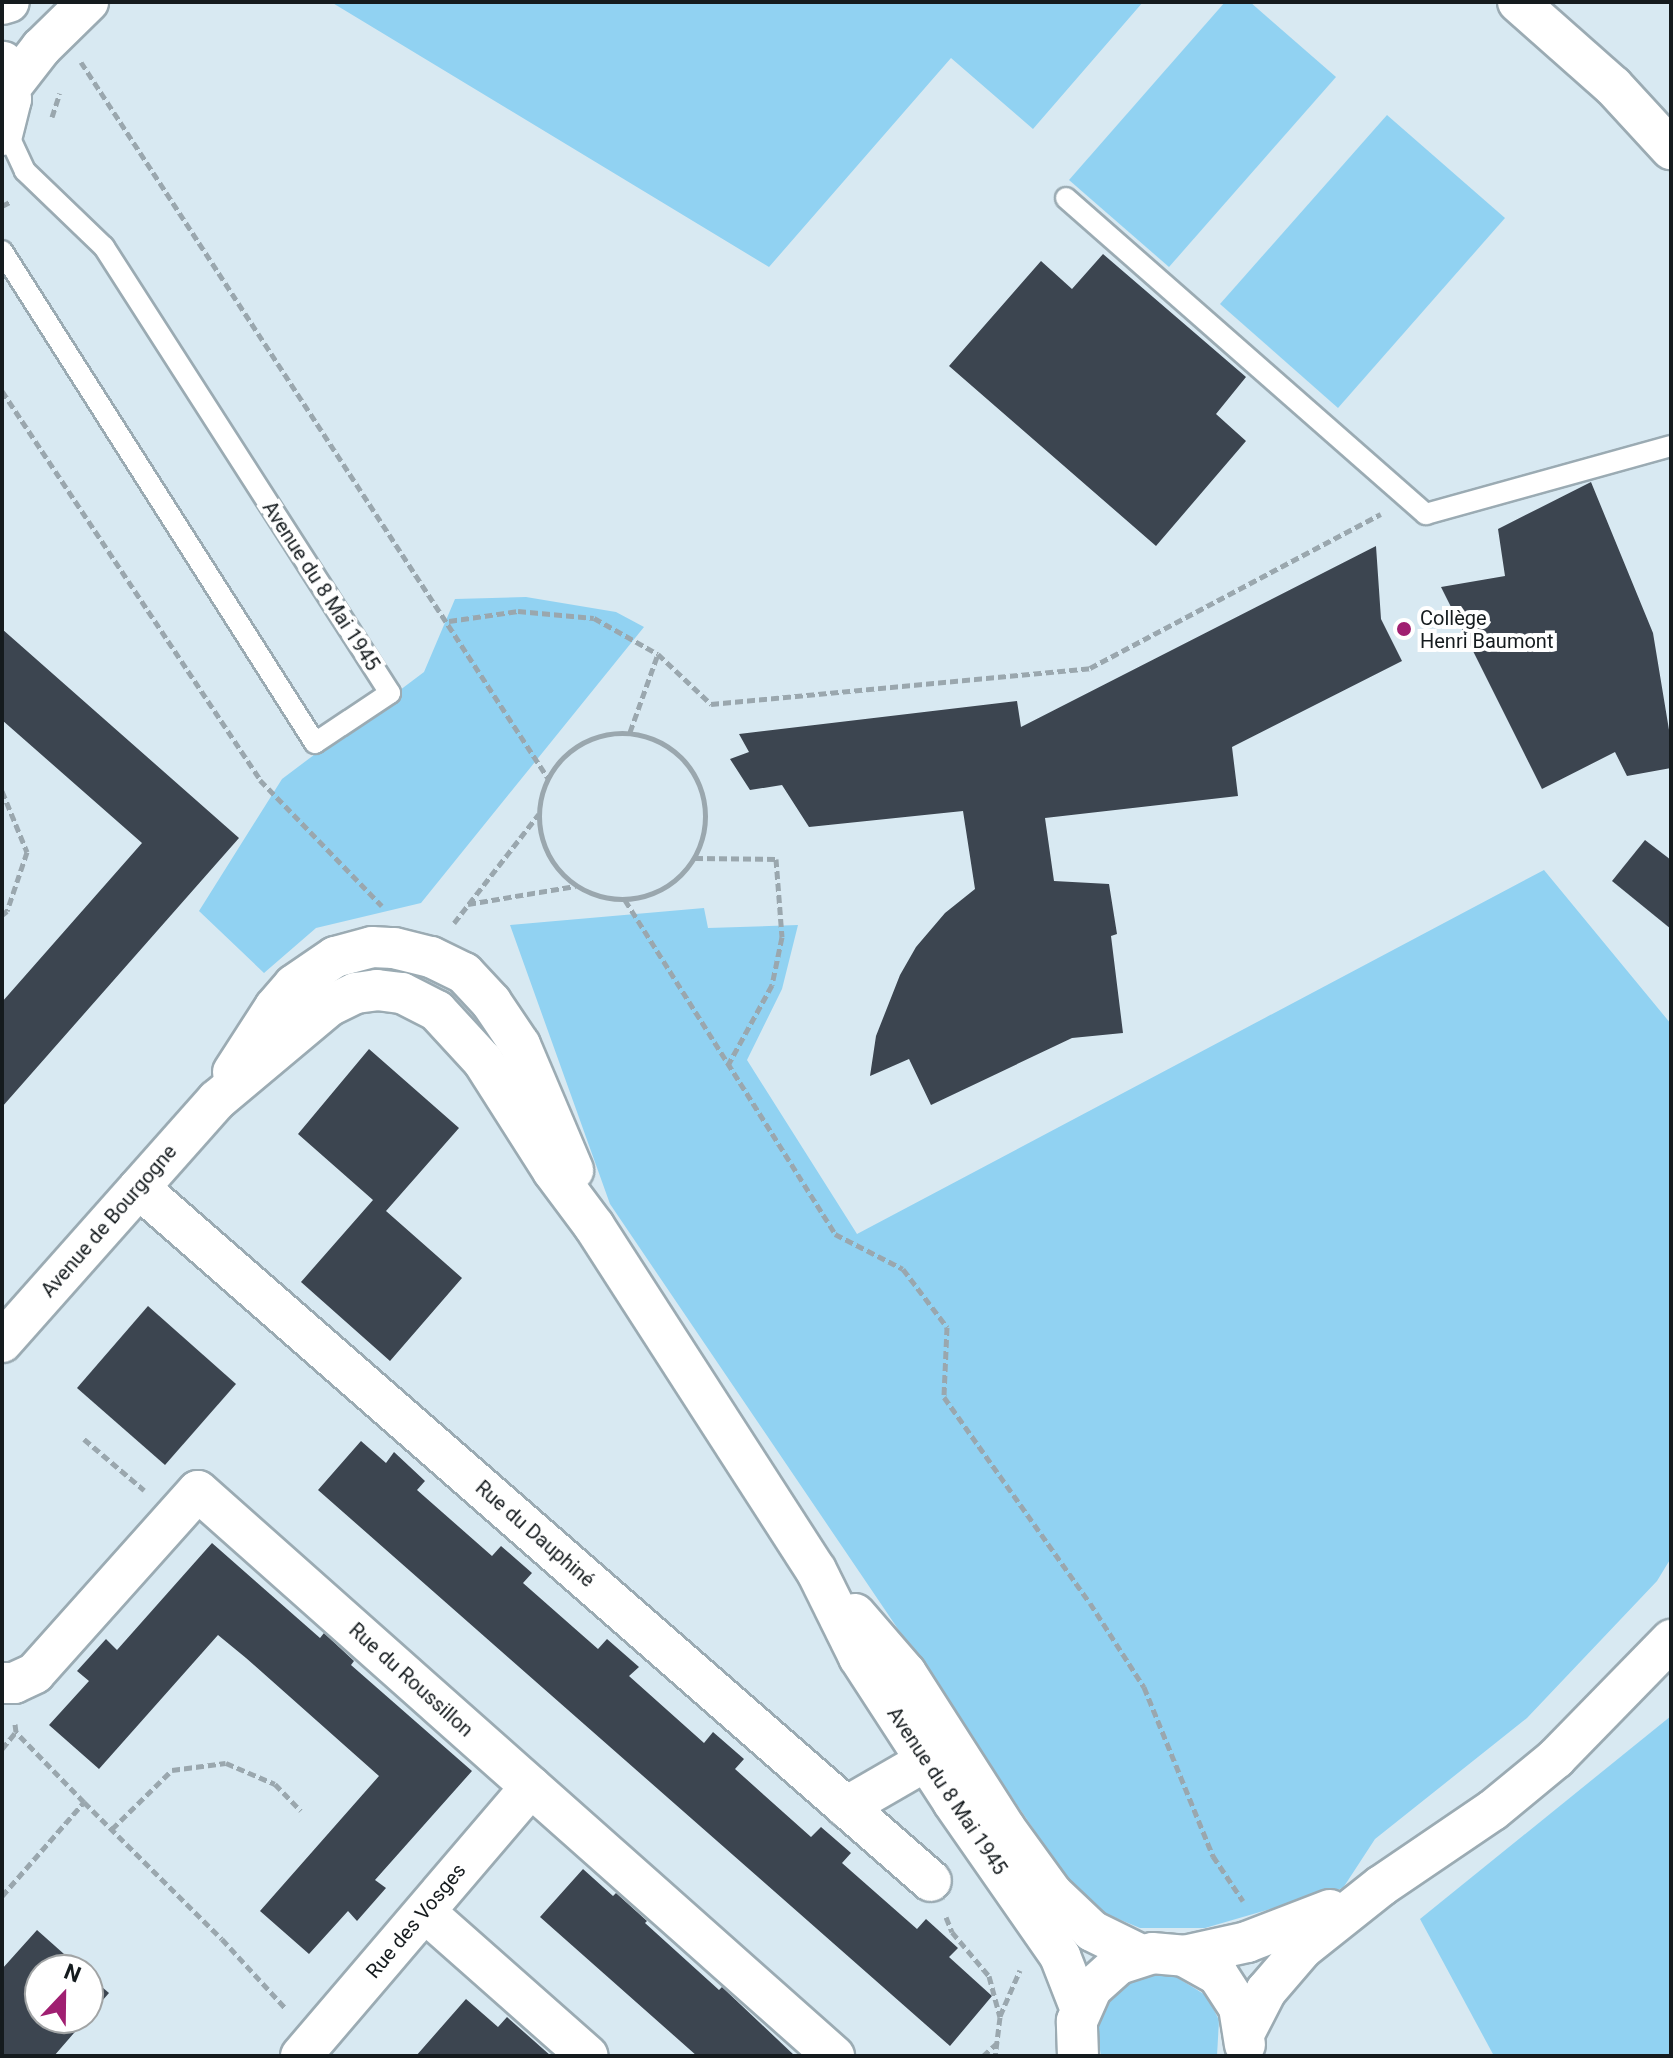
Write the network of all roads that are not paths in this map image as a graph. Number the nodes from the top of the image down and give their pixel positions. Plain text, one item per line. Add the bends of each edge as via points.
1 (9, 2) edge
2 (88, 2) edge
3 (1518, 2) edge
4 (2, 4) edge
5 (6, 74) edge
6 (4, 132) edge
7 (1671, 149) edge
8 (1066, 198) dead end
9 (2, 251) edge
10 (1671, 446) edge
11 (217, 1100) junction
12 (139, 1188) junction
13 (594, 1226) junction
14 (2, 1342) edge
15 (1670, 1644) edge
16 (8, 1683) edge
17 (939, 1752) junction
18 (531, 1787) junction
19 (846, 1807) junction
20 (931, 1881) road end
21 (1381, 1886) junction
22 (425, 1912) junction
23 (1141, 1955) junction
24 (1184, 1956) junction
25 (1081, 2010) junction
26 (1244, 2044) edge
27 (316, 2051) edge
28 (588, 2056) edge
29 (834, 2056) edge
30 (1078, 2056) edge

1 - 4 street
2 - 5 street
3 - 7 street via 1613,86
5 - 6 street
6 - 9 lane, Avenue du 8 Mai 1945 via 25,171 104,247 390,693 315,743
8 - 10 lane via 1426,514
11 - 12 street, Avenue de Bourgogne
11 - 13 street, Avenue du 8 Mai 1945 via 339,999 366,991 402,993 437,1011 466,1039
11 - 13 street, Avenue du 8 Mai 1945 via 275,1007 314,970 335,957 372,947 431,957 464,973 520,1045
12 - 14 street, Avenue de Bourgogne
12 - 19 street, Rue du Dauphiné
13 - 17 street, Avenue du 8 Mai 1945 via 816,1570 859,1657
15 - 21 street via 1556,1758 1493,1810
16 - 18 street, Rue du Roussillon via 35,1673 45,1663 198,1491
17 - 19 street
17 - 23 street, Avenue du 8 Mai 1945 via 1060,1902 1092,1931
17 - 25 street, Avenue du 8 Mai 1945 via 1060,1956
18 - 22 street, Rue des Vosges
18 - 29 street, Rue du Roussillon
19 - 20 street, Rue du Dauphiné
21 - 24 street via 1266,1935
21 - 26 street via 1303,1948 1266,1991
22 - 27 street, Rue des Vosges
22 - 28 street
23 - 24 street
23 - 25 street via 1099,1979
24 - 26 street via 1208,1967 1226,1985 1239,2007
25 - 30 street

